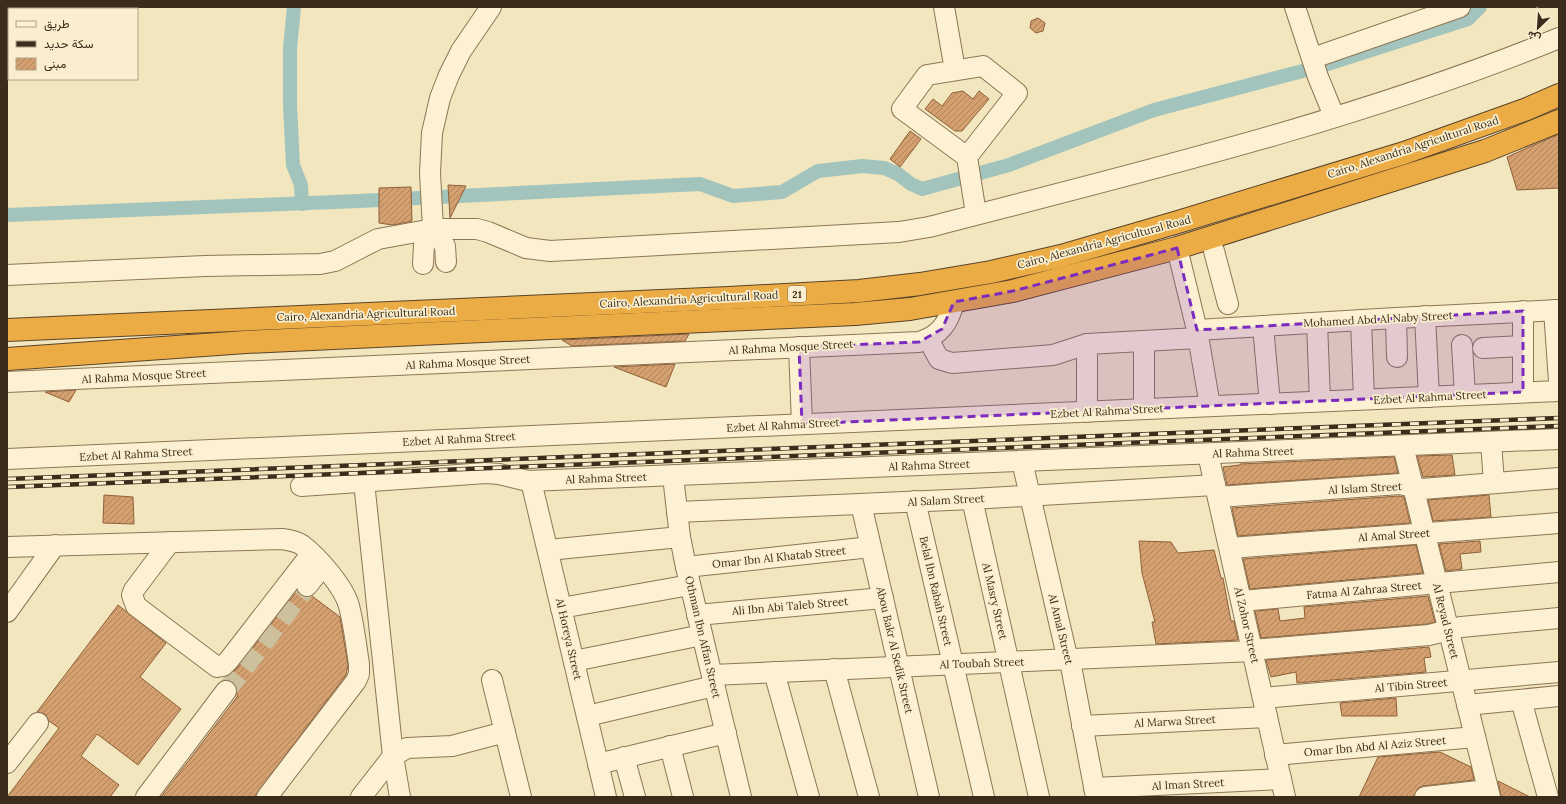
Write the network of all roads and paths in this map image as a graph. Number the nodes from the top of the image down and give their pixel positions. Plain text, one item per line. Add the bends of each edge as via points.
1 (491, 7) edge
2 (944, 7) edge
3 (1295, 7) edge
4 (1460, 7) edge
5 (1559, 38) edge
6 (1312, 58) junction
7 (956, 70) junction
8 (1559, 95) edge
9 (1334, 116) junction
10 (1559, 121) edge
11 (967, 163) junction
12 (975, 209) junction
13 (433, 229) junction
14 (1177, 248) junction
15 (1214, 251) dead end
16 (446, 262) dead end
17 (423, 264) dead end
18 (7, 275) edge
19 (954, 302) junction
20 (1228, 304) dead end
21 (1557, 310) edge
22 (1523, 311) junction
23 (1425, 316) junction
24 (1396, 318) junction
25 (1361, 320) junction
26 (1317, 322) junction
27 (1263, 326) junction
28 (7, 330) edge
29 (1197, 334) junction
30 (928, 339) junction
31 (1144, 341) junction
32 (1087, 344) junction
33 (1462, 345) dead end
34 (1523, 346) junction
35 (799, 347) junction
36 (1483, 348) dead end
37 (1397, 357) dead end
38 (7, 359) edge
39 (1559, 381) edge
40 (7, 382) edge
41 (1559, 391) edge
42 (1523, 392) junction
43 (1465, 395) junction
44 (1428, 396) junction
45 (1364, 399) junction
46 (1320, 402) junction
47 (1270, 404) junction
48 (1210, 406) junction
49 (1144, 409) junction
50 (1087, 412) junction
51 (802, 424) junction
52 (1559, 439) edge
53 (1491, 442) junction
54 (1402, 446) junction
55 (1208, 454) junction
56 (7, 459) edge
57 (1022, 461) junction
58 (673, 476) junction
59 (1559, 478) edge
60 (531, 481) junction
61 (364, 482) junction
62 (1494, 483) junction
63 (301, 486) dead end
64 (1413, 488) junction
65 (1217, 491) junction
66 (1030, 495) junction
67 (972, 499) junction
68 (915, 501) junction
69 (861, 504) junction
70 (677, 512) junction
71 (1559, 523) edge
72 (1424, 533) junction
73 (680, 536) junction
74 (170, 542) junction
75 (55, 545) junction
76 (7, 547) edge
77 (871, 547) junction
78 (1230, 548) junction
79 (548, 550) junction
80 (317, 560) junction
81 (1559, 572) edge
82 (688, 576) junction
83 (1437, 583) junction
84 (307, 586) tunnel mouth
85 (882, 598) junction
86 (1242, 601) junction
87 (561, 608) junction
88 (7, 612) edge
89 (697, 615) junction
90 (1559, 618) edge
91 (1449, 630) junction
92 (702, 634) junction
93 (1253, 650) junction
94 (1069, 660) junction
95 (574, 662) junction
96 (1009, 662) junction
97 (953, 664) junction
98 (898, 667) junction
99 (834, 669) junction
100 (774, 672) junction
101 (1559, 672) edge
102 (492, 680) dead end
103 (713, 680) junction
104 (1461, 680) junction
105 (226, 691) tunnel mouth
106 (1559, 696) edge
107 (1521, 700) junction
108 (1467, 705) junction
109 (1265, 708) junction
110 (587, 716) junction
111 (38, 723) dead end
112 (1082, 726) junction
113 (505, 732) junction
114 (726, 733) junction
115 (1475, 737) junction
116 (670, 746) junction
117 (1275, 755) junction
118 (393, 756) junction
119 (624, 757) junction
120 (7, 763) edge
121 (598, 764) junction
122 (1283, 788) edge
123 (1095, 793) edge
124 (1489, 793) edge
125 (146, 797) edge
126 (267, 797) edge
127 (361, 797) edge
128 (400, 797) edge
129 (521, 797) edge
130 (606, 797) edge
131 (635, 797) edge
132 (683, 797) edge
133 (741, 797) edge
134 (809, 797) edge
135 (869, 797) edge
136 (928, 797) edge
137 (984, 797) edge
138 (1039, 797) edge
139 (1425, 797) edge
140 (1548, 797) edge

1 - 13 street via 461,51 440,98 432,133 430,173
2 - 7 street
3 - 6 street
4 - 6 street
5 - 9 street via 1480,70
6 - 9 street
7 - 11 street via 927,75 902,108
7 - 11 street via 983,66 1017,93
8 - 28 highway, Cairo, Alexandria Agricultural Road / 21 via 1404,153 1178,222 1060,256 991,272 920,284 859,291 722,298
9 - 12 street via 1207,155
10 - 14 highway, Cairo, Alexandria Agricultural Road / 21 via 1484,151
11 - 12 street
12 - 13 street via 899,232 550,251 526,248 477,229
13 - 16 street via 445,246
13 - 17 street via 424,245
13 - 18 street via 378,239 335,261 320,264 205,266
14 - 19 highway, Cairo, Alexandria Agricultural Road / 21 via 1013,291
14 - 29 street
15 - 20 street
19 - 30 street, Al Rahma Mosque Street via 947,322 936,335
19 - 38 highway, Cairo, Alexandria Agricultural Road / 21 via 855,314 246,342
21 - 22 street, Mohamed Abd Al Naby Street
21 - 39 street
22 - 23 street, Mohamed Abd Al Naby Street
22 - 34 street
23 - 24 street, Mohamed Abd Al Naby Street
23 - 44 street
24 - 25 street, Mohamed Abd Al Naby Street
24 - 37 street
25 - 26 street, Mohamed Abd Al Naby Street
25 - 45 street
26 - 27 street, Mohamed Abd Al Naby Street
26 - 46 street
27 - 29 street, Mohamed Abd Al Naby Street
27 - 47 street
29 - 31 street
29 - 48 street
30 - 32 street via 939,359 952,363 1053,355
30 - 35 street, Al Rahma Mosque Street via 919,342
31 - 32 street
31 - 49 street
32 - 50 street
33 - 43 street
34 - 36 street
34 - 42 street
35 - 40 street, Al Rahma Mosque Street
35 - 51 street
41 - 42 street, Ezbet Al Rahma Street
42 - 43 street, Ezbet Al Rahma Street
43 - 44 street, Ezbet Al Rahma Street
44 - 45 street, Ezbet Al Rahma Street
45 - 46 street, Ezbet Al Rahma Street
46 - 47 street, Ezbet Al Rahma Street
47 - 48 street, Ezbet Al Rahma Street
48 - 49 street, Ezbet Al Rahma Street
49 - 50 street, Ezbet Al Rahma Street
50 - 51 street, Ezbet Al Rahma Street
51 - 56 street, Ezbet Al Rahma Street
52 - 53 street, Al Rahma Street
53 - 54 street, Al Rahma Street
53 - 62 street
54 - 55 street, Al Rahma Street
54 - 64 street, Al Reyad Street
55 - 57 street, Al Rahma Street
55 - 65 street, Al Zohor Street
57 - 58 street, Al Rahma Street
57 - 66 street, Al Amal Street
58 - 60 street, Al Rahma Street
58 - 70 street, Othman Ibn Affan Street
59 - 62 street, Al Islam Street
60 - 61 street, Al Rahma Street via 521,481 492,473
60 - 79 street, Al Horeya Street
61 - 63 street, Al Rahma Street
61 - 118 street
62 - 64 street, Al Islam Street
64 - 65 street, Al Islam Street via 1400,484
64 - 72 street, Al Reyad Street
65 - 66 street, Al Salam Street
65 - 78 street, Al Zohor Street
66 - 67 street, Al Salam Street
66 - 94 street, Al Amal Street
67 - 68 street, Al Salam Street
67 - 96 street, Al Masry Street
68 - 69 street, Al Salam Street
68 - 97 street, Belal Ibn Rabah Street
69 - 70 street, Al Salam Street
69 - 77 street, Abou Bakr Al Sedik Street
70 - 73 street, Othman Ibn Affan Street
71 - 72 street, Al Amal Street
72 - 78 street, Al Amal Street
72 - 83 street, Al Reyad Street
73 - 79 street
73 - 82 street, Othman Ibn Affan Street
74 - 75 street
74 - 80 street via 282,538 302,546
74 - 80 street via 134,590 132,599 136,606 217,667 223,666 229,660
75 - 76 street
75 - 88 street
77 - 82 street, Omar Ibn Al Khatab Street
77 - 85 street, Abou Bakr Al Sedik Street
78 - 86 street, Al Zohor Street
79 - 87 street, Al Horeya Street
80 - 84 street
80 - 126 street via 339,586 349,605 359,674
81 - 83 street, Fatma Al Zahraa Street
82 - 87 street, Omar Ibn Al Khatab Street
82 - 89 street, Othman Ibn Affan Street
83 - 86 street, Fatma Al Zahraa Street
83 - 91 street, Al Reyad Street
85 - 89 street, Ali Ibn Abi Taleb Street
85 - 98 street, Abou Bakr Al Sedik Street
86 - 93 street, Al Zohor Street
87 - 95 street, Al Horeya Street
89 - 92 street, Othman Ibn Affan Street
90 - 91 street, Al Toubah Street
91 - 93 street, Al Toubah Street via 1429,635
91 - 104 street, Al Reyad Street
92 - 95 street
92 - 103 street, Othman Ibn Affan Street
93 - 94 street, Al Toubah Street
93 - 109 street, Al Zohor Street
94 - 96 street, Al Toubah Street
94 - 112 street, Al Amal Street
95 - 110 street, Al Horeya Street
96 - 97 street, Al Toubah Street
96 - 138 street, Al Masry Street
97 - 98 street, Al Toubah Street
97 - 137 street, Belal Ibn Rabah Street
98 - 99 street, Al Toubah Street
98 - 136 street, Abou Bakr Al Sedik Street
99 - 100 street, Al Toubah Street
99 - 135 street
100 - 103 street, Al Toubah Street
100 - 134 street
101 - 104 street, Al Tibin Street
102 - 113 street
103 - 110 street, Al Toubah Street
103 - 114 street, Othman Ibn Affan Street
104 - 108 street, Al Reyad Street
104 - 109 street, Al Tibin Street
105 - 125 street
106 - 107 street
107 - 108 street
107 - 140 street
108 - 115 street, Al Reyad Street
109 - 112 street, Al Marwa Street
109 - 117 street, Al Zohor Street
110 - 121 street, Al Horeya Street
111 - 120 street
112 - 123 street, Al Amal Street
113 - 118 street via 452,746 407,748
113 - 129 street
114 - 116 street
114 - 133 street, Othman Ibn Affan Street
115 - 117 street, Omar Ibn Abd Al Aziz Street
115 - 124 street, Al Reyad Street
116 - 119 street
116 - 132 street
117 - 122 street, Al Zohor Street
118 - 127 street
118 - 128 street
119 - 121 street
119 - 131 street
121 - 130 street, Al Horeya Street
122 - 123 street, Al Iman Street
124 - 139 street

